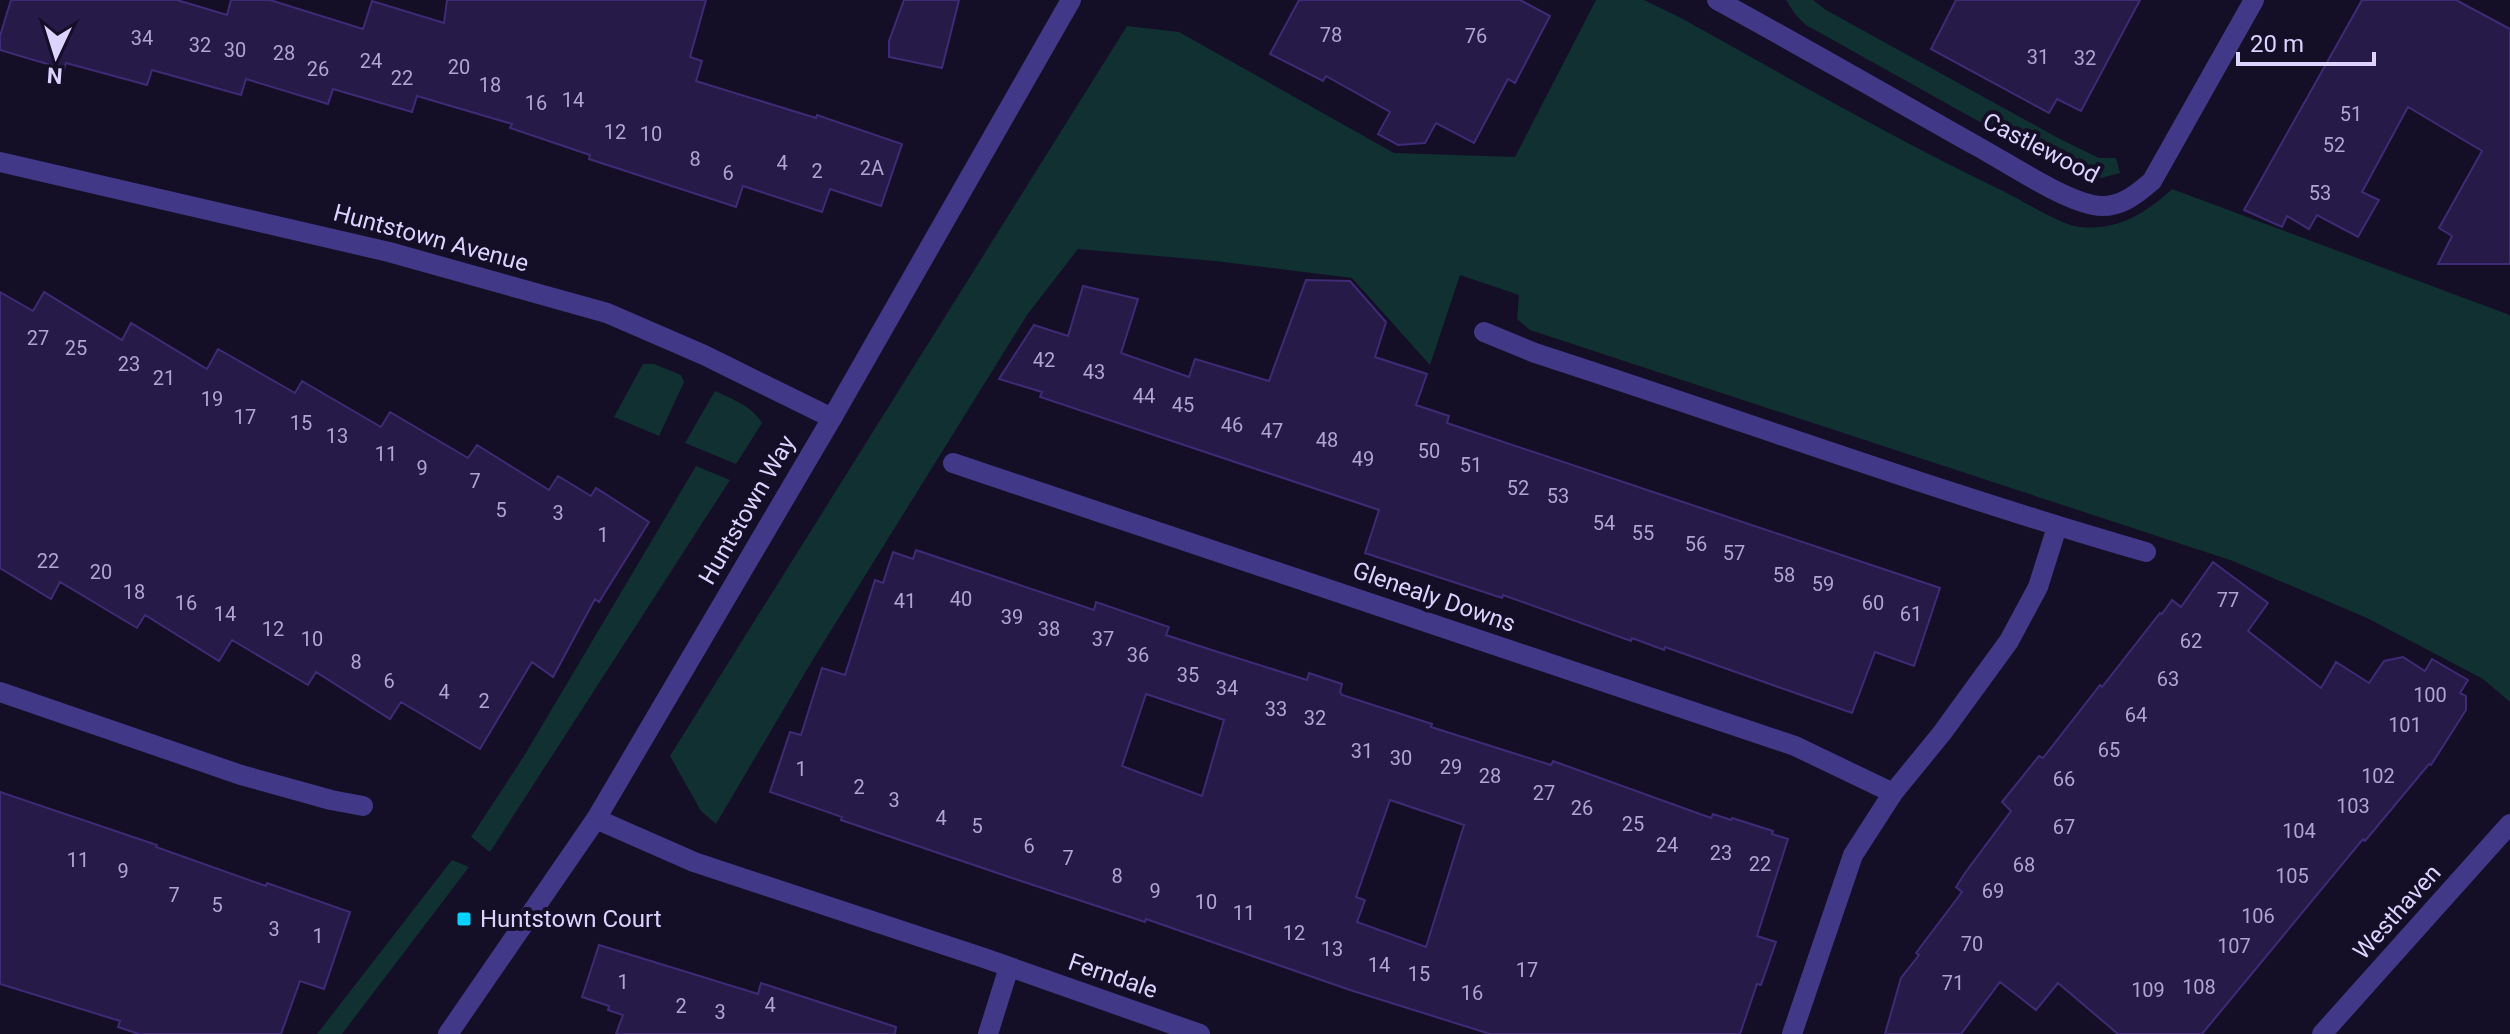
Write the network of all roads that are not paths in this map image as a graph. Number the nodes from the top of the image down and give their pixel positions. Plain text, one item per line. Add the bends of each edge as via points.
1 (1071, 0) edge
2 (2254, 0) edge
3 (1723, 1) edge
4 (0, 162) edge
5 (1484, 332) dead end
6 (832, 418) junction
7 (953, 463) dead end
8 (2057, 527) junction
9 (2146, 552) dead end
10 (0, 692) edge
11 (1893, 793) junction
12 (363, 806) dead end
13 (596, 819) junction
14 (2510, 824) edge
15 (1009, 967) junction
16 (448, 1034) edge
17 (988, 1034) edge
18 (1200, 1034) edge
19 (1792, 1034) edge
20 (2322, 1034) edge

1 - 6 street, Huntstown Way
2 - 3 street, Castlewood via 2152,181 2118,205 2074,199
4 - 6 street, Huntstown Avenue via 389,252 597,310
5 - 8 street
6 - 13 street, Huntstown Way
7 - 11 street, Glenealy Downs via 1795,746
8 - 9 street
8 - 11 street via 2038,587 2009,641
10 - 12 street via 241,775
11 - 19 street via 1853,855
13 - 15 street, Ferndale via 694,862
13 - 16 street, Huntstown Way
14 - 20 street, Westhaven
15 - 17 street
15 - 18 street, Ferndale

